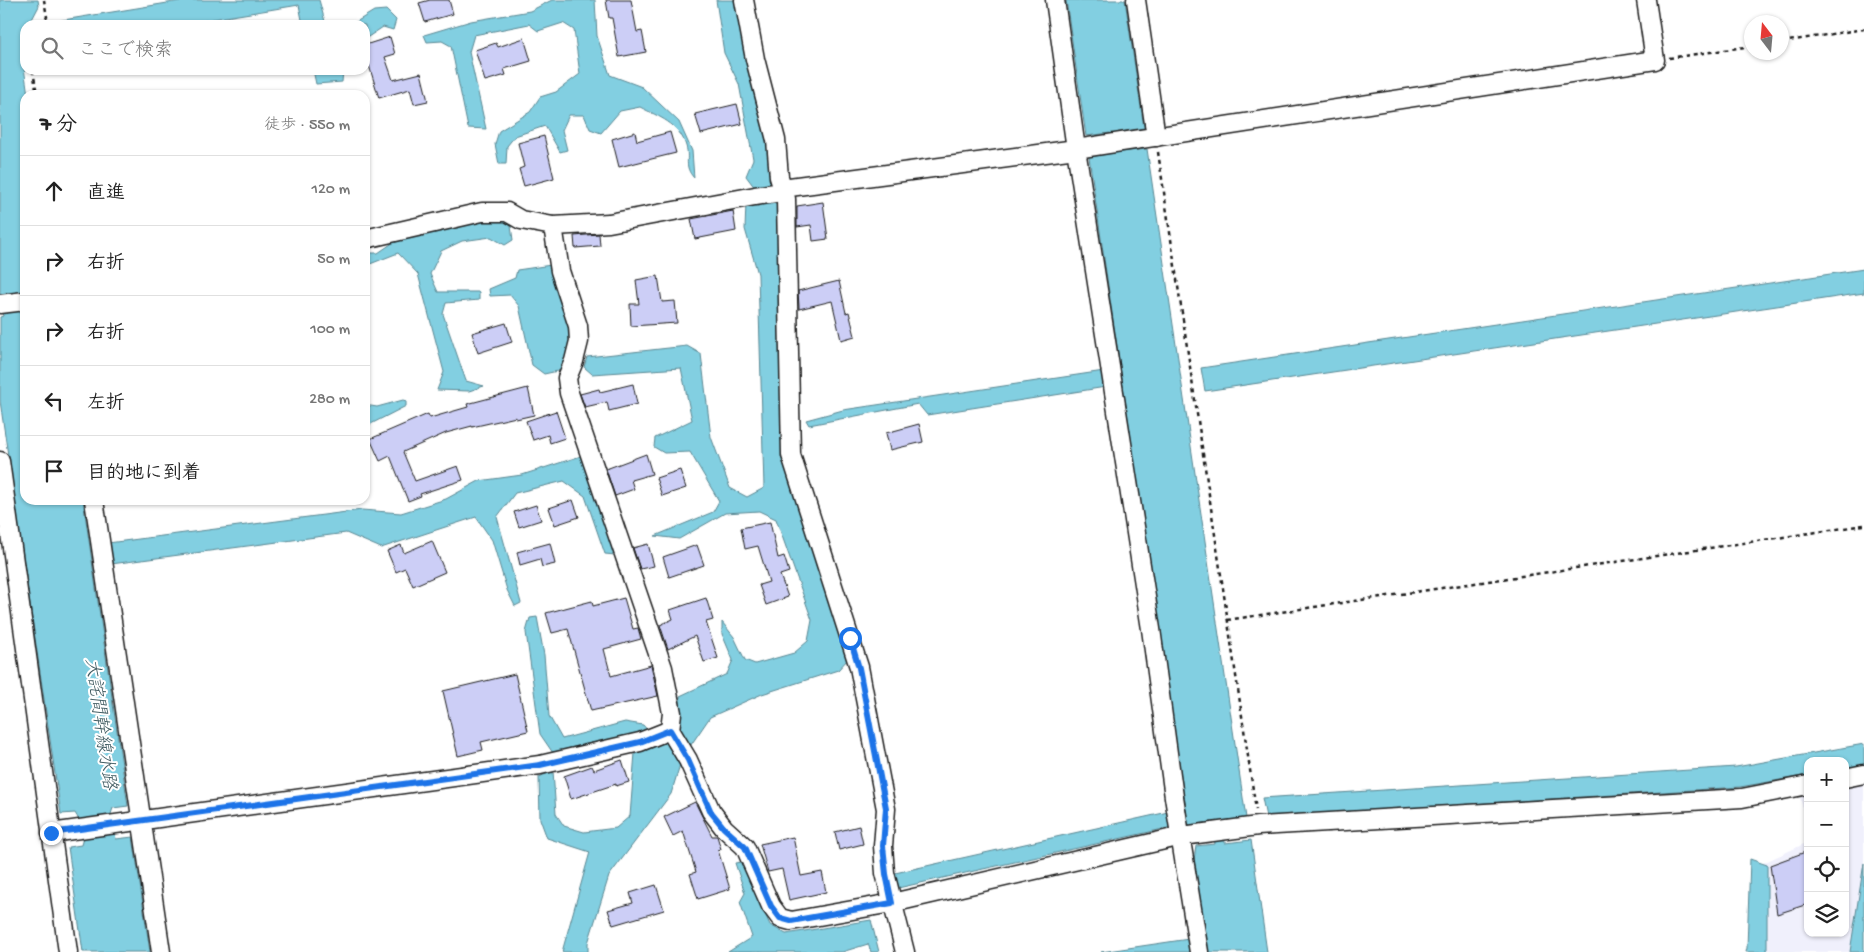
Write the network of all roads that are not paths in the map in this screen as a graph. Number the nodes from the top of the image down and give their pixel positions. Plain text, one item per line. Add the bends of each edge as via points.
1 (744, 0) edge
2 (1055, 0) edge
3 (1136, 0) edge
4 (1646, 0) edge
5 (1156, 137) junction
6 (1076, 149) junction
7 (778, 191) junction
8 (553, 226) junction
9 (370, 239) edge
10 (20, 302) edge
11 (0, 304) edge
12 (0, 461) edge
13 (95, 505) edge
14 (670, 730) junction
15 (1864, 774) edge
16 (1849, 777) edge
17 (1804, 786) edge
18 (142, 820) junction
19 (51, 833) junction
20 (1182, 836) junction
21 (892, 903) junction
22 (68, 952) edge
23 (161, 952) edge
24 (905, 952) edge
25 (1199, 952) edge

1 - 7 street via 776,140
2 - 6 street
3 - 5 street
4 - 5 street via 1655,60
5 - 6 street
6 - 7 street
6 - 20 street
7 - 8 street via 609,223
7 - 21 street via 786,199 791,455 859,668 886,808 883,846
8 - 9 street via 521,220 507,212 482,212
8 - 14 street via 560,271 578,326 579,340 567,378 569,393 663,668 672,713
10 - 11 street
12 - 19 street
13 - 18 street
14 - 18 street via 640,742 540,765
14 - 21 street via 688,760 711,812 745,847 771,906 780,918 791,921
15 - 16 street
17 - 20 street via 1742,798 1258,826
18 - 19 street
18 - 23 street
19 - 22 street
20 - 21 street
20 - 25 street
21 - 24 street

